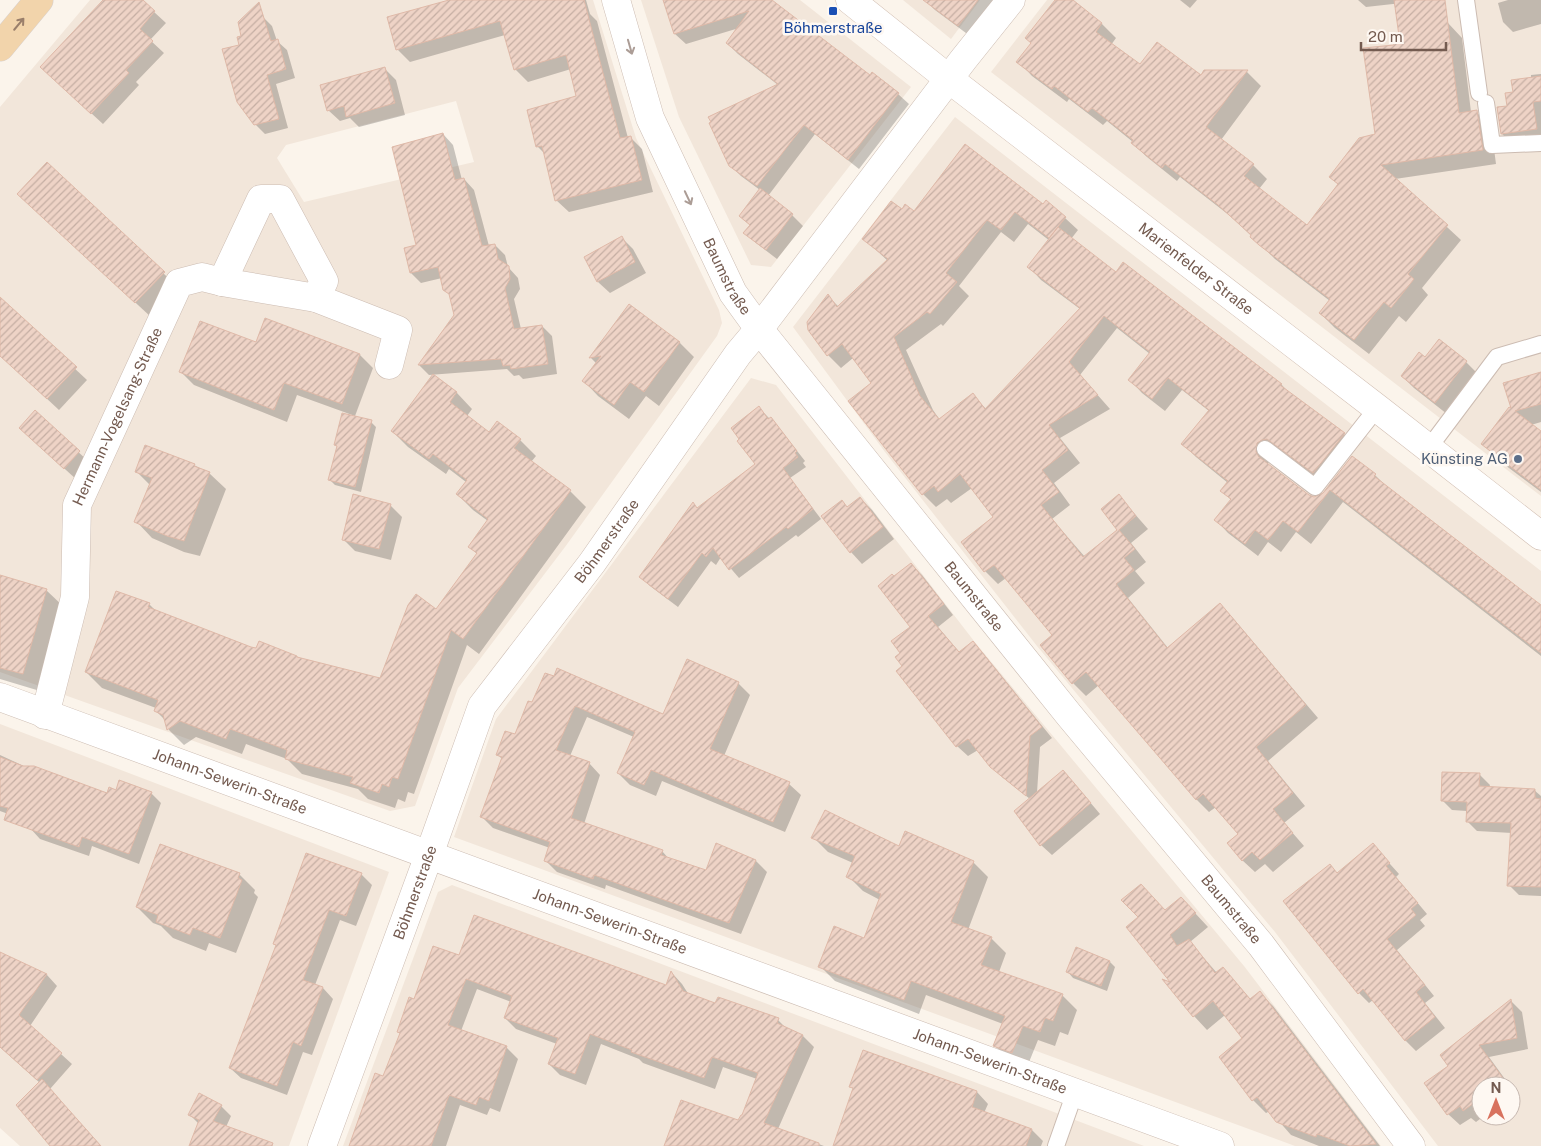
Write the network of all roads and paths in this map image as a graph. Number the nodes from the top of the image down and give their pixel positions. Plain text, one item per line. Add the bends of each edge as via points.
1 (39, 0) edge
2 (616, 0) edge
3 (850, 0) edge
4 (1011, 0) edge
5 (1466, 0) edge
6 (0, 47) edge
7 (949, 79) junction
8 (1541, 143) edge
9 (222, 282) junction
10 (316, 298) junction
11 (759, 329) junction
12 (1541, 344) edge
13 (389, 365) dead end
14 (1377, 408) junction
15 (1265, 449) dead end
16 (1428, 449) junction
17 (1541, 536) edge
18 (0, 697) edge
19 (45, 714) junction
20 (429, 855) junction
21 (1075, 1092) junction
22 (322, 1146) edge
23 (1056, 1146) edge
24 (1220, 1146) edge
25 (1411, 1146) edge

6 -> 1 main road
2 -> 11 street, Baumstraße via 650,118 733,293
3 - 7 street, Marienfelder Straße
4 - 7 street, Böhmerstraße
5 - 8 lane via 1492,144
7 - 11 street, Böhmerstraße
7 - 14 street, Marienfelder Straße
9 - 10 street, Hermann-Vogelsang-Straße
9 - 10 street via 260,199 280,199 324,281
9 - 19 street, Hermann-Vogelsang-Straße via 202,276 179,283 76,505 75,597
10 - 13 street, Hermann-Vogelsang-Straße via 398,330
11 - 20 street, Böhmerstraße via 738,354 592,563 482,706
11 - 25 street, Baumstraße via 1069,715 1261,945
12 - 16 lane via 1497,357
14 - 15 lane via 1315,487
14 - 16 street, Marienfelder Straße
16 - 17 street, Marienfelder Straße
18 - 19 street, Johann-Sewerin-Straße
19 - 20 street, Johann-Sewerin-Straße
20 - 21 street, Johann-Sewerin-Straße
20 - 22 street, Böhmerstraße
21 - 23 lane
21 - 24 street, Johann-Sewerin-Straße

